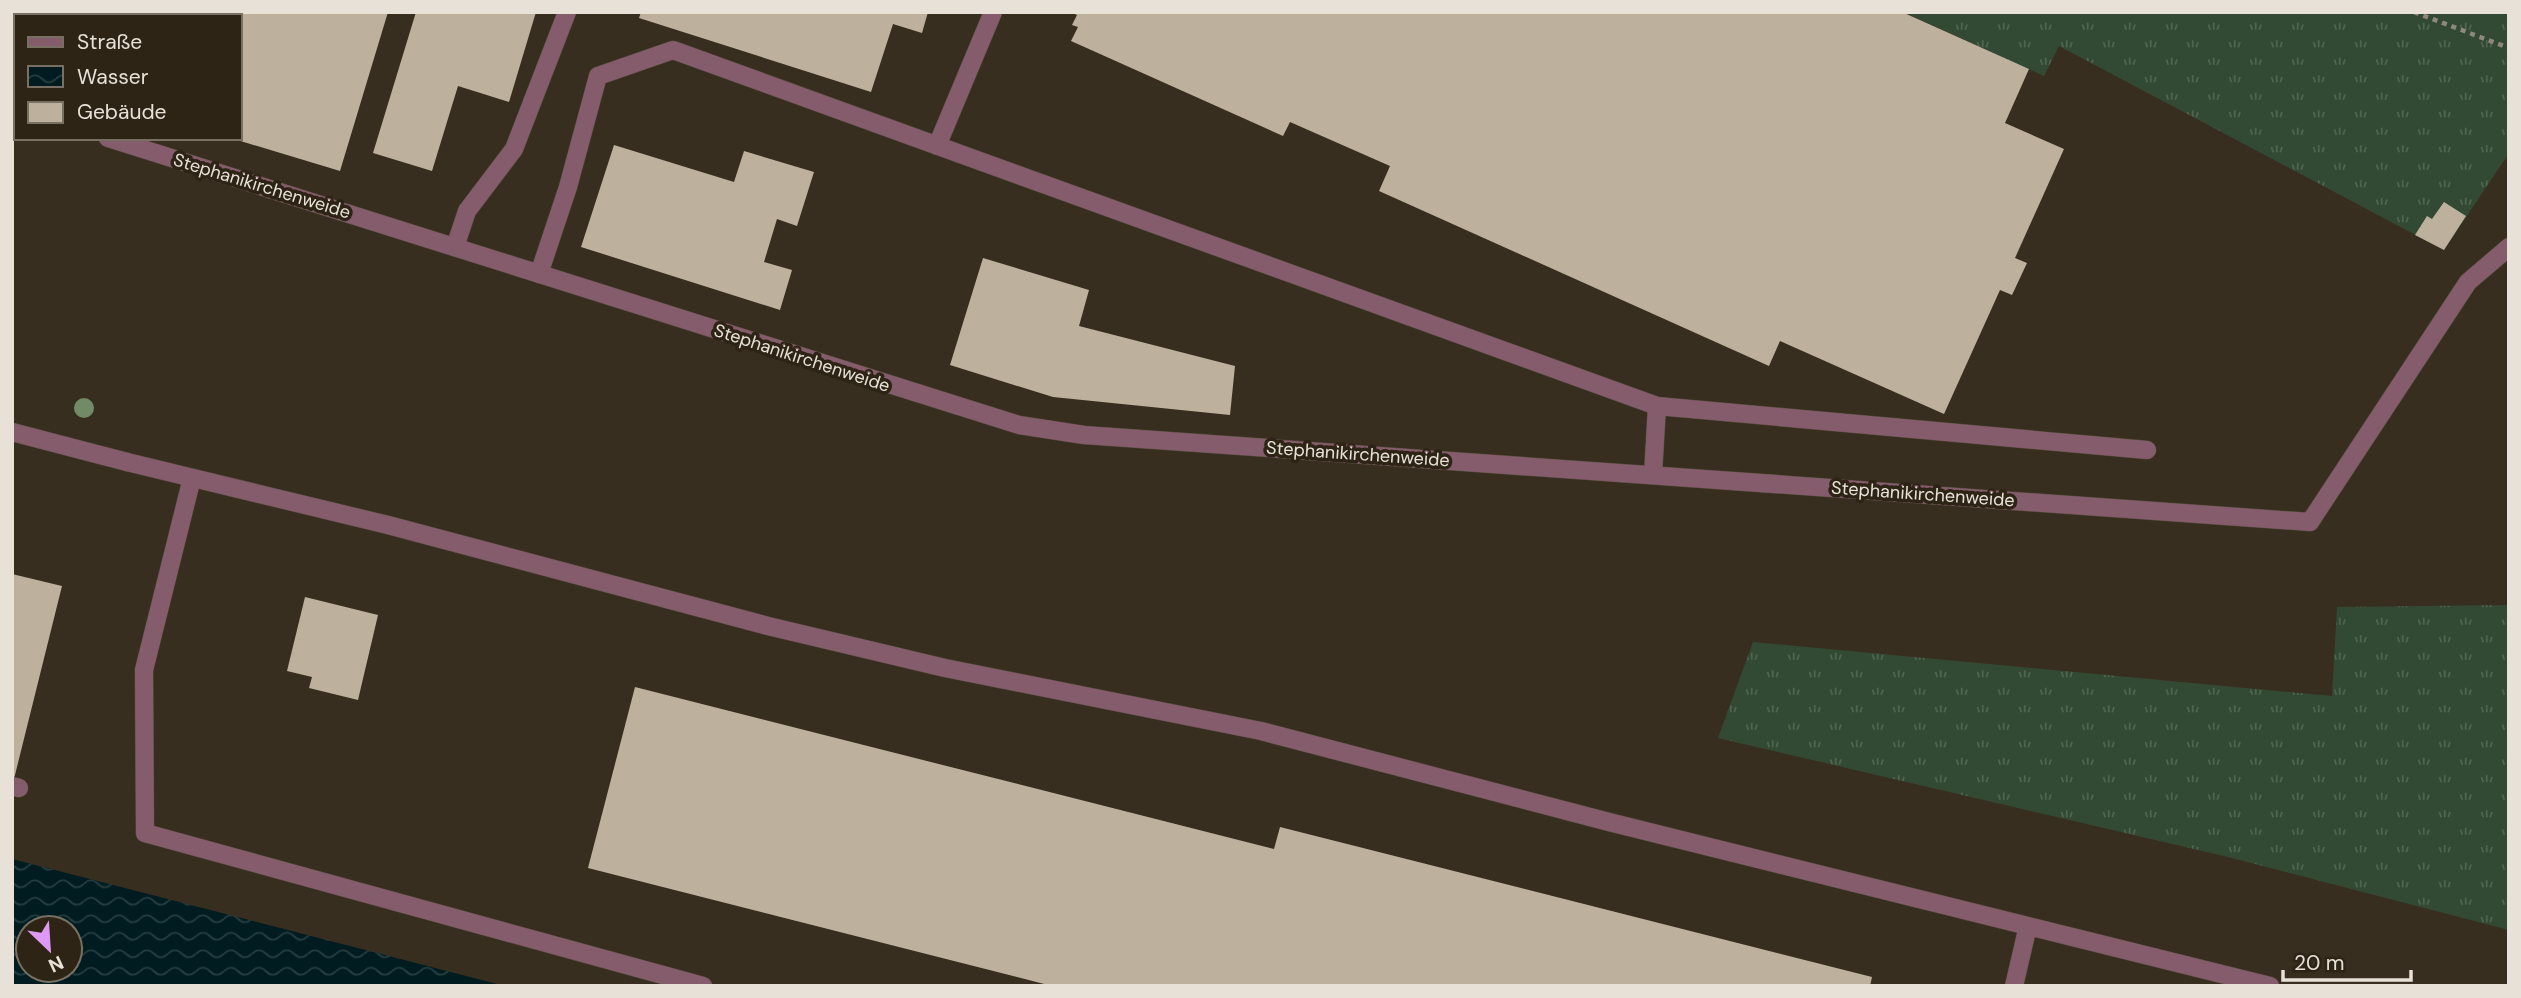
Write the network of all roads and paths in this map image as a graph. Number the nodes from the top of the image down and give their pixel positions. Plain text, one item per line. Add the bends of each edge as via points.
1 (567, 12) edge
2 (993, 12) edge
3 (2414, 12) edge
4 (2509, 48) edge
5 (114, 140) edge
6 (937, 146) junction
7 (455, 247) junction
8 (2509, 247) edge
9 (539, 274) junction
10 (1657, 406) junction
11 (12, 432) edge
12 (2147, 450) dead end
13 (1653, 475) junction
14 (192, 478) junction
15 (2028, 926) junction
16 (703, 986) edge
17 (2014, 986) edge
18 (2270, 986) edge

1 - 7 street via 514,149 467,211
2 - 6 street
3 - 4 path
5 - 7 street, Stephanikirchenweide
6 - 9 street via 673,50 598,76
6 - 10 street
7 - 9 street, Stephanikirchenweide
8 - 13 street, Stephanikirchenweide via 2468,282 2310,522
9 - 13 street, Stephanikirchenweide via 1019,425 1084,435
10 - 12 street
10 - 13 street
11 - 14 street
14 - 15 street via 945,668 1261,731
14 - 16 street via 144,670 145,833
15 - 17 street
15 - 18 street

